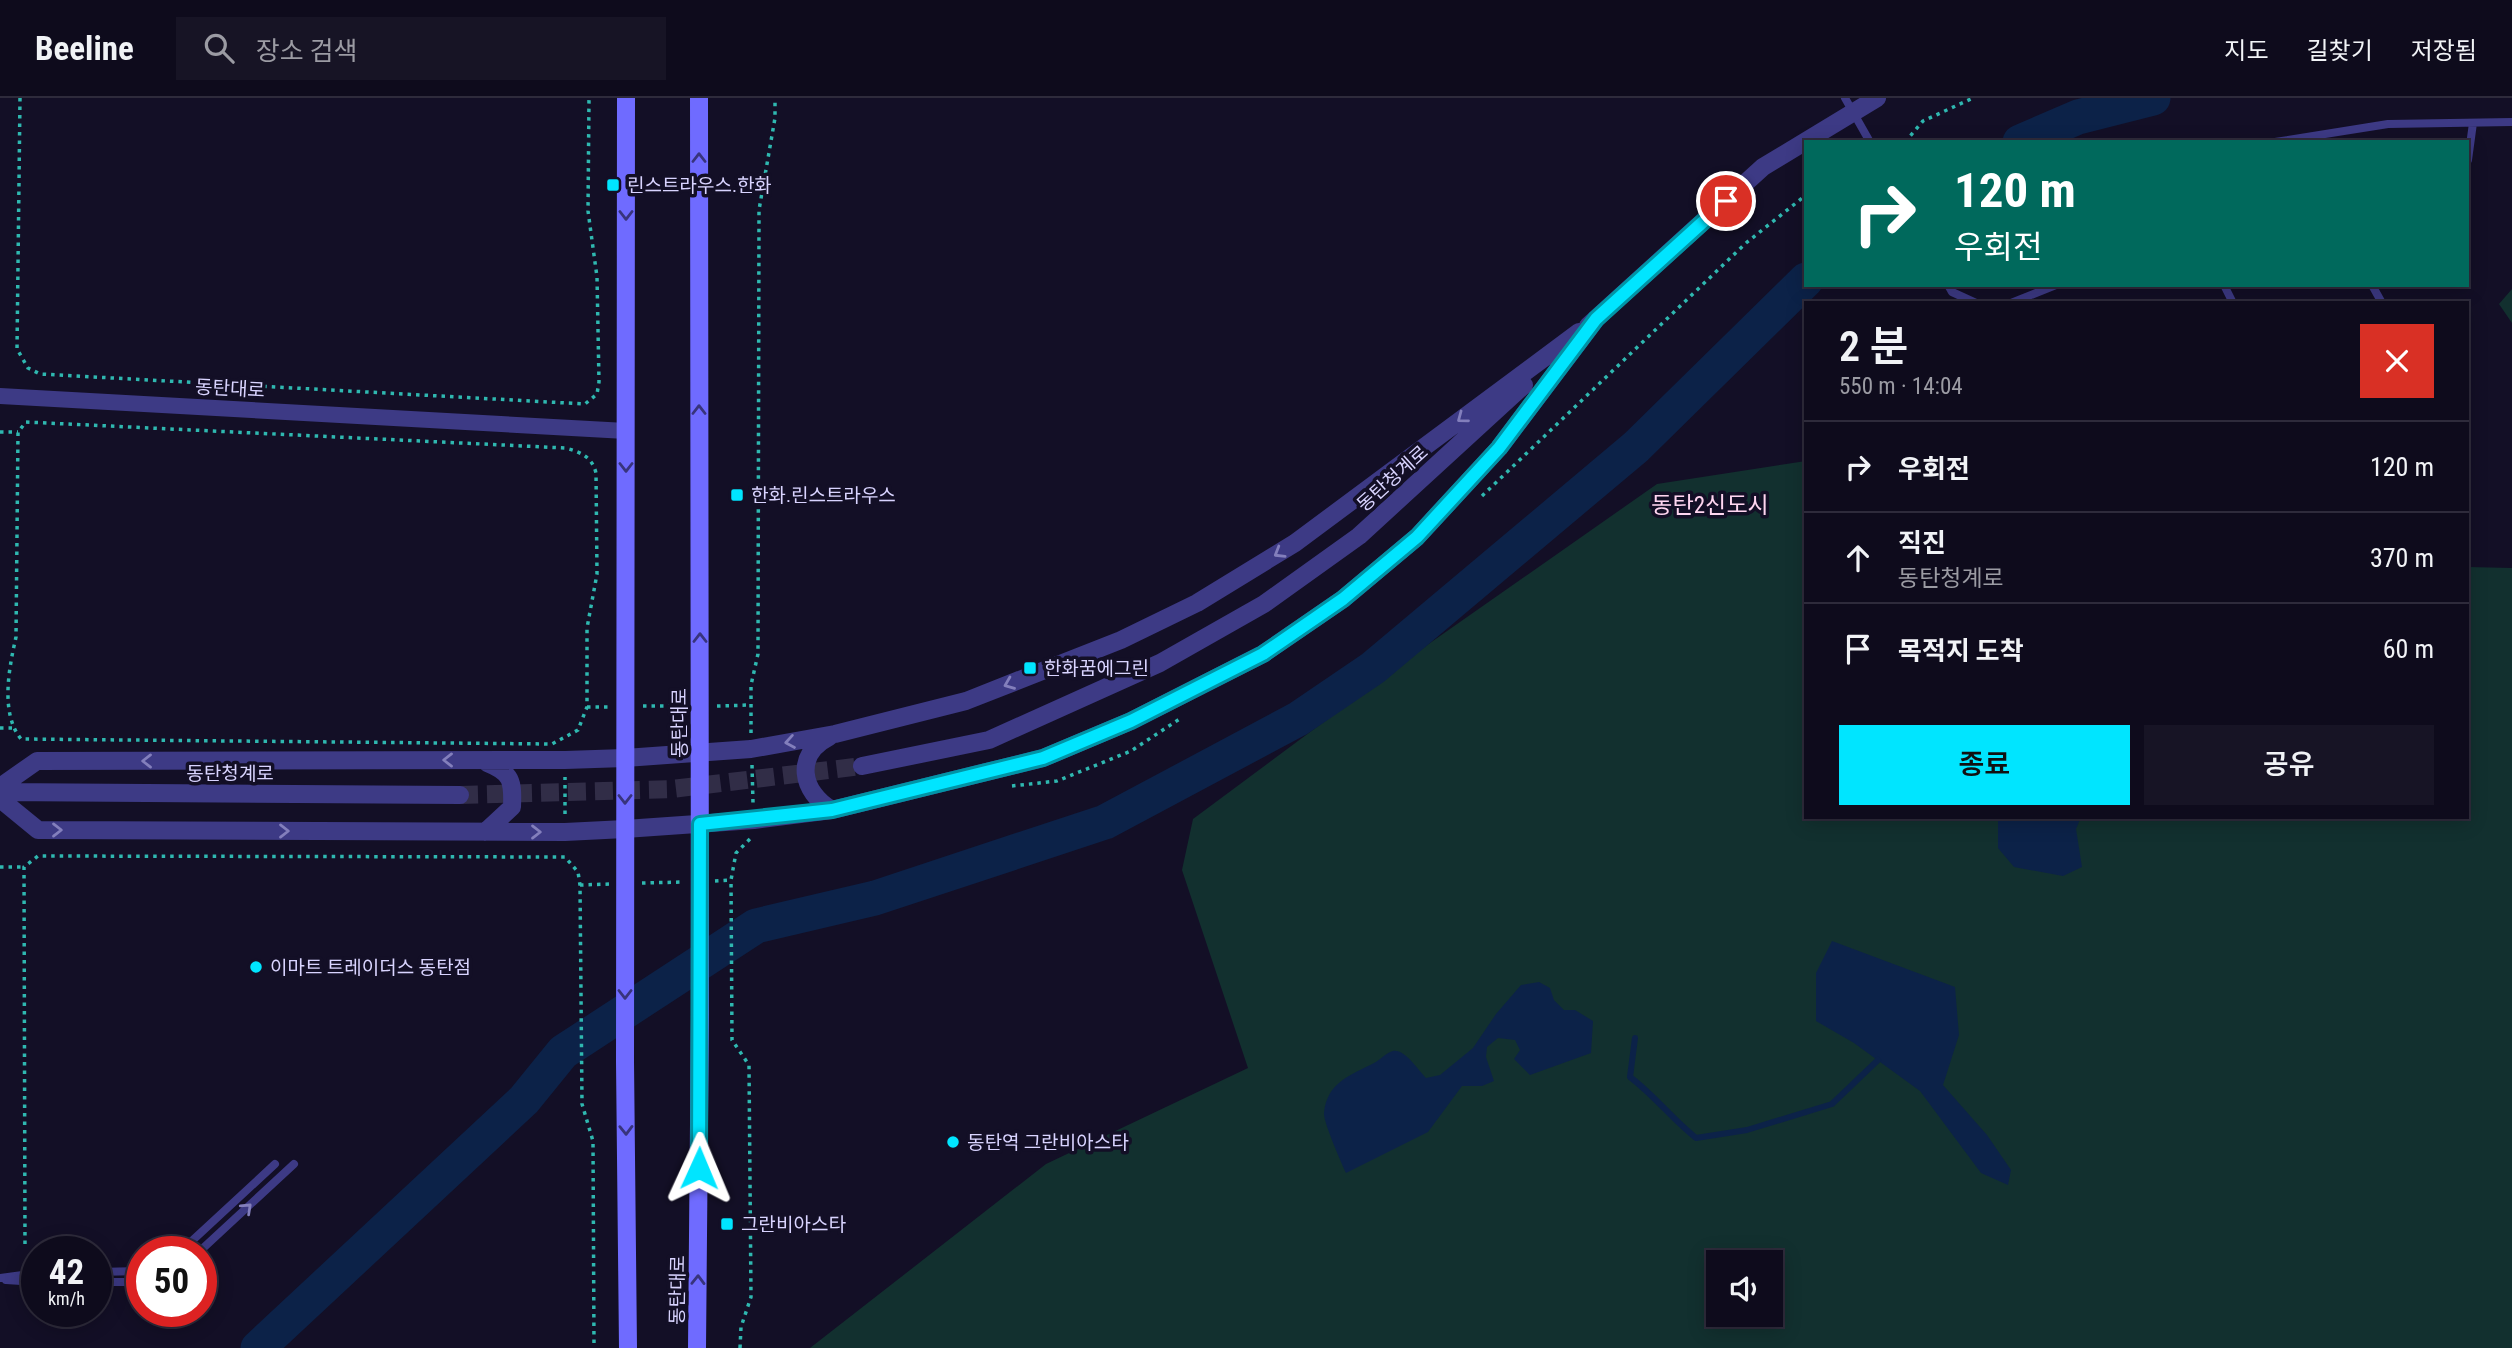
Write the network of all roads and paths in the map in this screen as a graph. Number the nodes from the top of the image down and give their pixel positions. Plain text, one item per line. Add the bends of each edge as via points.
1 (20, 98) edge
2 (589, 98) edge
3 (626, 98) edge
4 (699, 98) edge
5 (775, 98) edge
6 (1877, 98) edge
7 (1973, 98) edge
8 (1849, 105) edge
9 (2512, 122) edge
10 (2473, 123) junction
11 (2300, 139) edge
12 (1869, 140) edge
13 (1907, 140) edge
14 (2469, 153) edge
15 (2051, 287) edge
16 (1952, 288) edge
17 (1973, 301) edge
18 (2016, 301) edge
19 (1596, 319) junction
20 (0, 396) edge
21 (626, 430) junction
22 (0, 432) edge
23 (18, 432) junction
24 (750, 705) junction
25 (625, 706) junction
26 (700, 706) junction
27 (587, 707) junction
28 (0, 728) edge
29 (12, 728) junction
30 (835, 734) junction
31 (565, 739) junction
32 (37, 742) dead end
33 (552, 744) dead end
34 (751, 749) junction
35 (700, 752) junction
36 (625, 758) junction
37 (479, 760) junction
38 (565, 761) junction
39 (862, 766) tunnel mouth
40 (0, 790) edge
41 (460, 795) tunnel mouth
42 (0, 799) edge
43 (832, 810) junction
44 (700, 824) junction
45 (754, 828) junction
46 (625, 829) junction
47 (485, 832) junction
48 (565, 832) junction
49 (565, 858) junction
50 (0, 867) edge
51 (24, 867) junction
52 (625, 884) junction
53 (580, 885) junction
54 (699, 887) junction
55 (275, 1164) dead end
56 (294, 1164) dead end
57 (25, 1236) edge
58 (197, 1236) edge
59 (216, 1236) edge
60 (21, 1275) edge
61 (0, 1278) edge
62 (21, 1280) edge
63 (594, 1348) edge
64 (628, 1348) edge
65 (697, 1348) edge
66 (740, 1348) edge

1 - 2 path via 17,349 28,368 40,374 585,404 597,394 599,382 597,277 588,211
3 -> 21 main road
26 -> 4 main road, 동탄대로
5 - 24 path via 759,210 758,654
6 - 8 street, 동탄청계로
7 - 13 path via 1923,121
8 - 12 lane
8 - 19 street, 동탄청계로 via 1763,167
9 - 10 lane
10 - 11 lane via 2388,124
10 - 14 lane
15 - 18 lane
16 - 17 lane
19 -> 30 street via 1295,543 1197,603 1121,640 966,701
19 - 39 street, 동탄청계로 via 1359,536 1264,604 1160,663 989,740
19 - 43 street via 1499,448 1417,537 1343,599 1263,654 1131,721 1043,758
20 - 21 street, 동탄대로
21 -> 25 main road
22 - 23 path
23 - 27 path via 26,422 38,422 577,451 593,462 596,473 597,574 587,628
23 - 29 path via 16,637 9,668
24 - 26 path
24 - 34 path
25 - 26 path
25 - 27 path
25 - 36 main road
26 - 35 main road, 동탄대로
27 - 31 path via 578,730
28 - 29 path
29 - 32 path via 21,739
30 -> 34 street
30 - 43 street via 811,752 806,768 807,784 816,801
31 - 33 path
31 - 38 path
34 - 35 street
34 - 45 path
35 - 36 street
35 - 44 main road, 동탄대로
36 - 38 street
36 -> 46 main road
37 - 38 street
37 -> 40 street via 37,761
37 - 47 street via 504,769 513,785 512,807
38 - 48 path
40 - 41 street, 동탄청계로
42 -> 47 street via 38,830
43 - 45 street
44 - 45 street
44 - 46 street
44 - 54 main road, 동탄대로
46 - 48 street
46 - 52 main road
47 -> 48 street
48 - 49 path
49 - 51 path via 38,856
49 - 53 path via 578,873
50 - 51 path
51 - 57 path
52 - 53 path
52 - 54 path
52 -> 64 main road
53 - 63 path via 582,1104 593,1140
65 -> 54 main road, 동탄대로
54 - 66 path via 731,880 732,1040 750,1065 751,1297
55 - 58 lane
59 -> 56 lane
60 - 61 lane
61 - 62 lane

